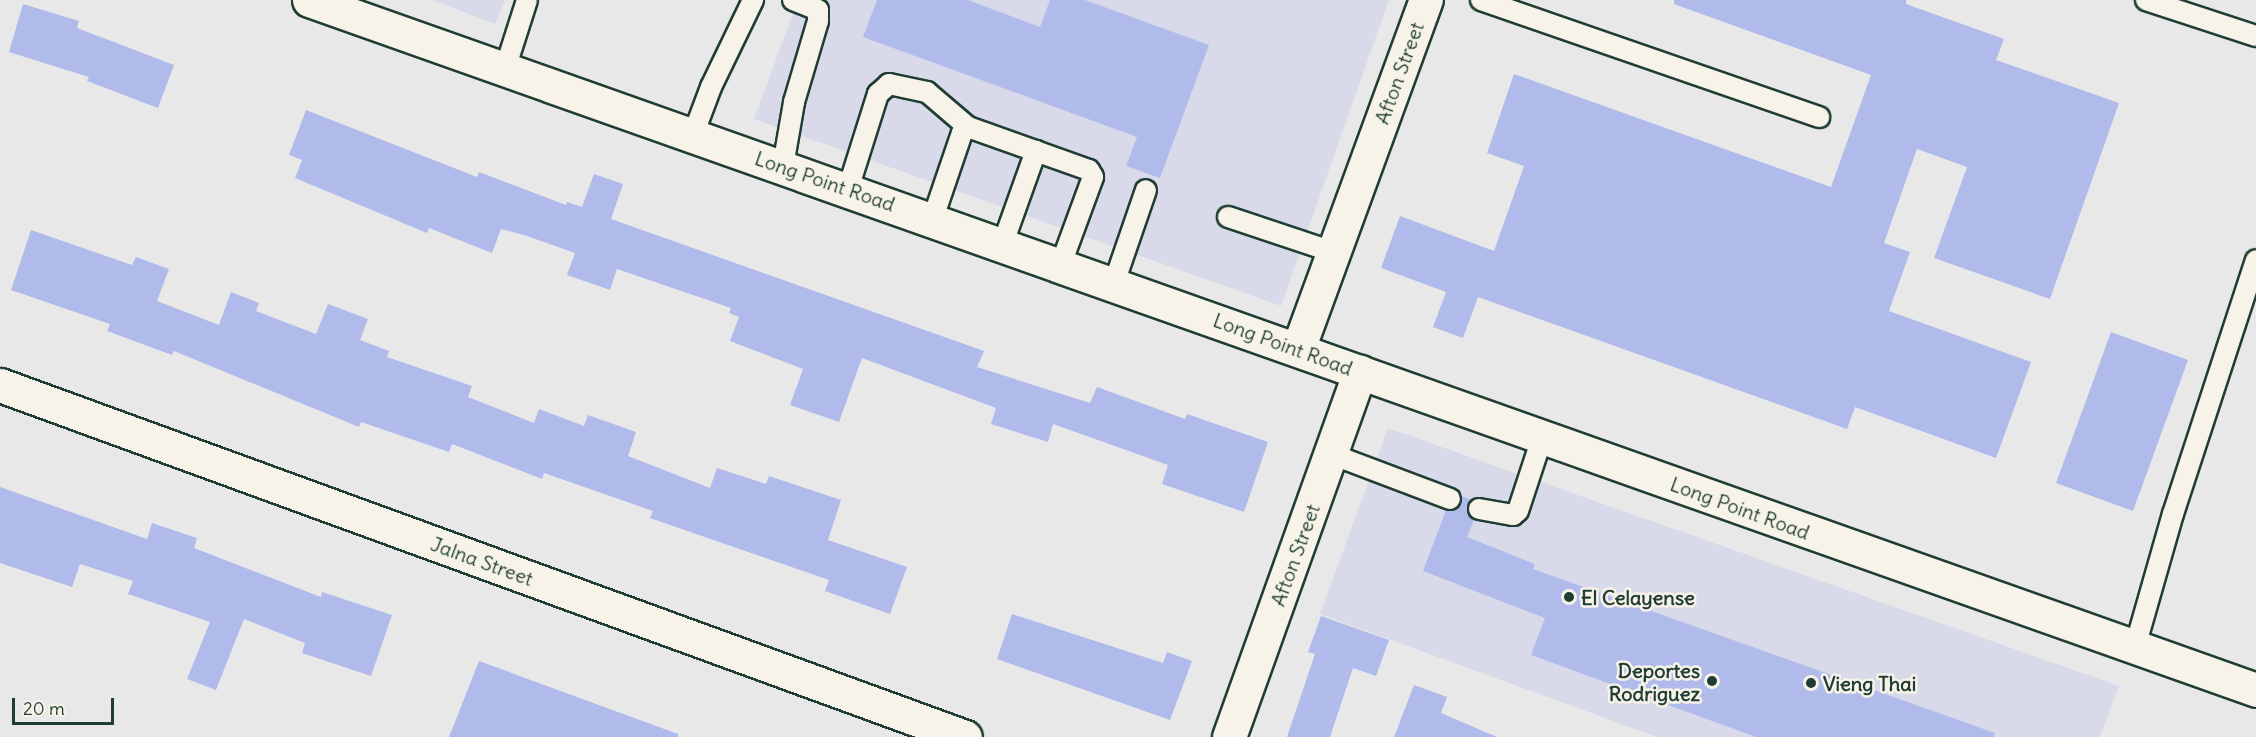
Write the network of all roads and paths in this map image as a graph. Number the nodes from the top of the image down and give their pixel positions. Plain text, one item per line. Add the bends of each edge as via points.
1 (309, 0) edge
2 (527, 0) edge
3 (753, 0) edge
4 (793, 0) edge
5 (1426, 0) edge
6 (1481, 0) edge
7 (2146, 0) edge
8 (2256, 36) edge
9 (506, 69) junction
10 (1819, 117) dead end
11 (968, 127) junction
12 (693, 135) junction
13 (1036, 151) junction
14 (783, 166) junction
15 (848, 189) junction
16 (1146, 190) dead end
17 (1228, 217) dead end
18 (933, 218) junction
19 (1003, 243) junction
20 (1333, 252) junction
21 (2256, 260) edge
22 (1061, 264) junction
23 (1114, 283) junction
24 (1298, 349) junction
25 (1360, 372) junction
26 (0, 385) edge
27 (1542, 438) junction
28 (1331, 454) junction
29 (1450, 499) dead end
30 (1479, 509) dead end
31 (2136, 647) junction
32 (2256, 690) edge
33 (965, 737) edge
34 (1229, 737) edge

1 - 9 main road, Long Point Road
2 - 9 lane
3 - 12 lane via 711,87
4 - 14 lane via 818,10 818,21 794,102
5 - 20 main road, Afton Street
6 - 10 lane
7 - 8 lane
9 - 12 main road, Long Point Road
11 - 13 lane
11 - 15 lane via 927,92 888,84 878,94
11 - 18 lane via 962,133
12 - 14 main road, Long Point Road
13 - 19 lane
13 - 22 lane via 1089,170 1093,177
14 - 15 main road, Long Point Road
15 - 18 main road, Long Point Road
16 - 23 lane
17 - 20 lane
18 - 19 main road, Long Point Road
19 - 22 main road, Long Point Road
20 - 24 main road, Afton Street
21 - 31 lane via 2174,514
22 - 23 main road, Long Point Road
23 - 24 main road, Long Point Road
24 - 25 main road, Long Point Road
25 - 27 main road, Long Point Road
25 - 28 main road, Afton Street
26 - 33 main road, Jalna Street
27 - 30 lane via 1518,511 1513,515
27 - 31 main road, Long Point Road
28 - 29 lane
28 - 34 main road, Afton Street
31 - 32 main road, Long Point Road

